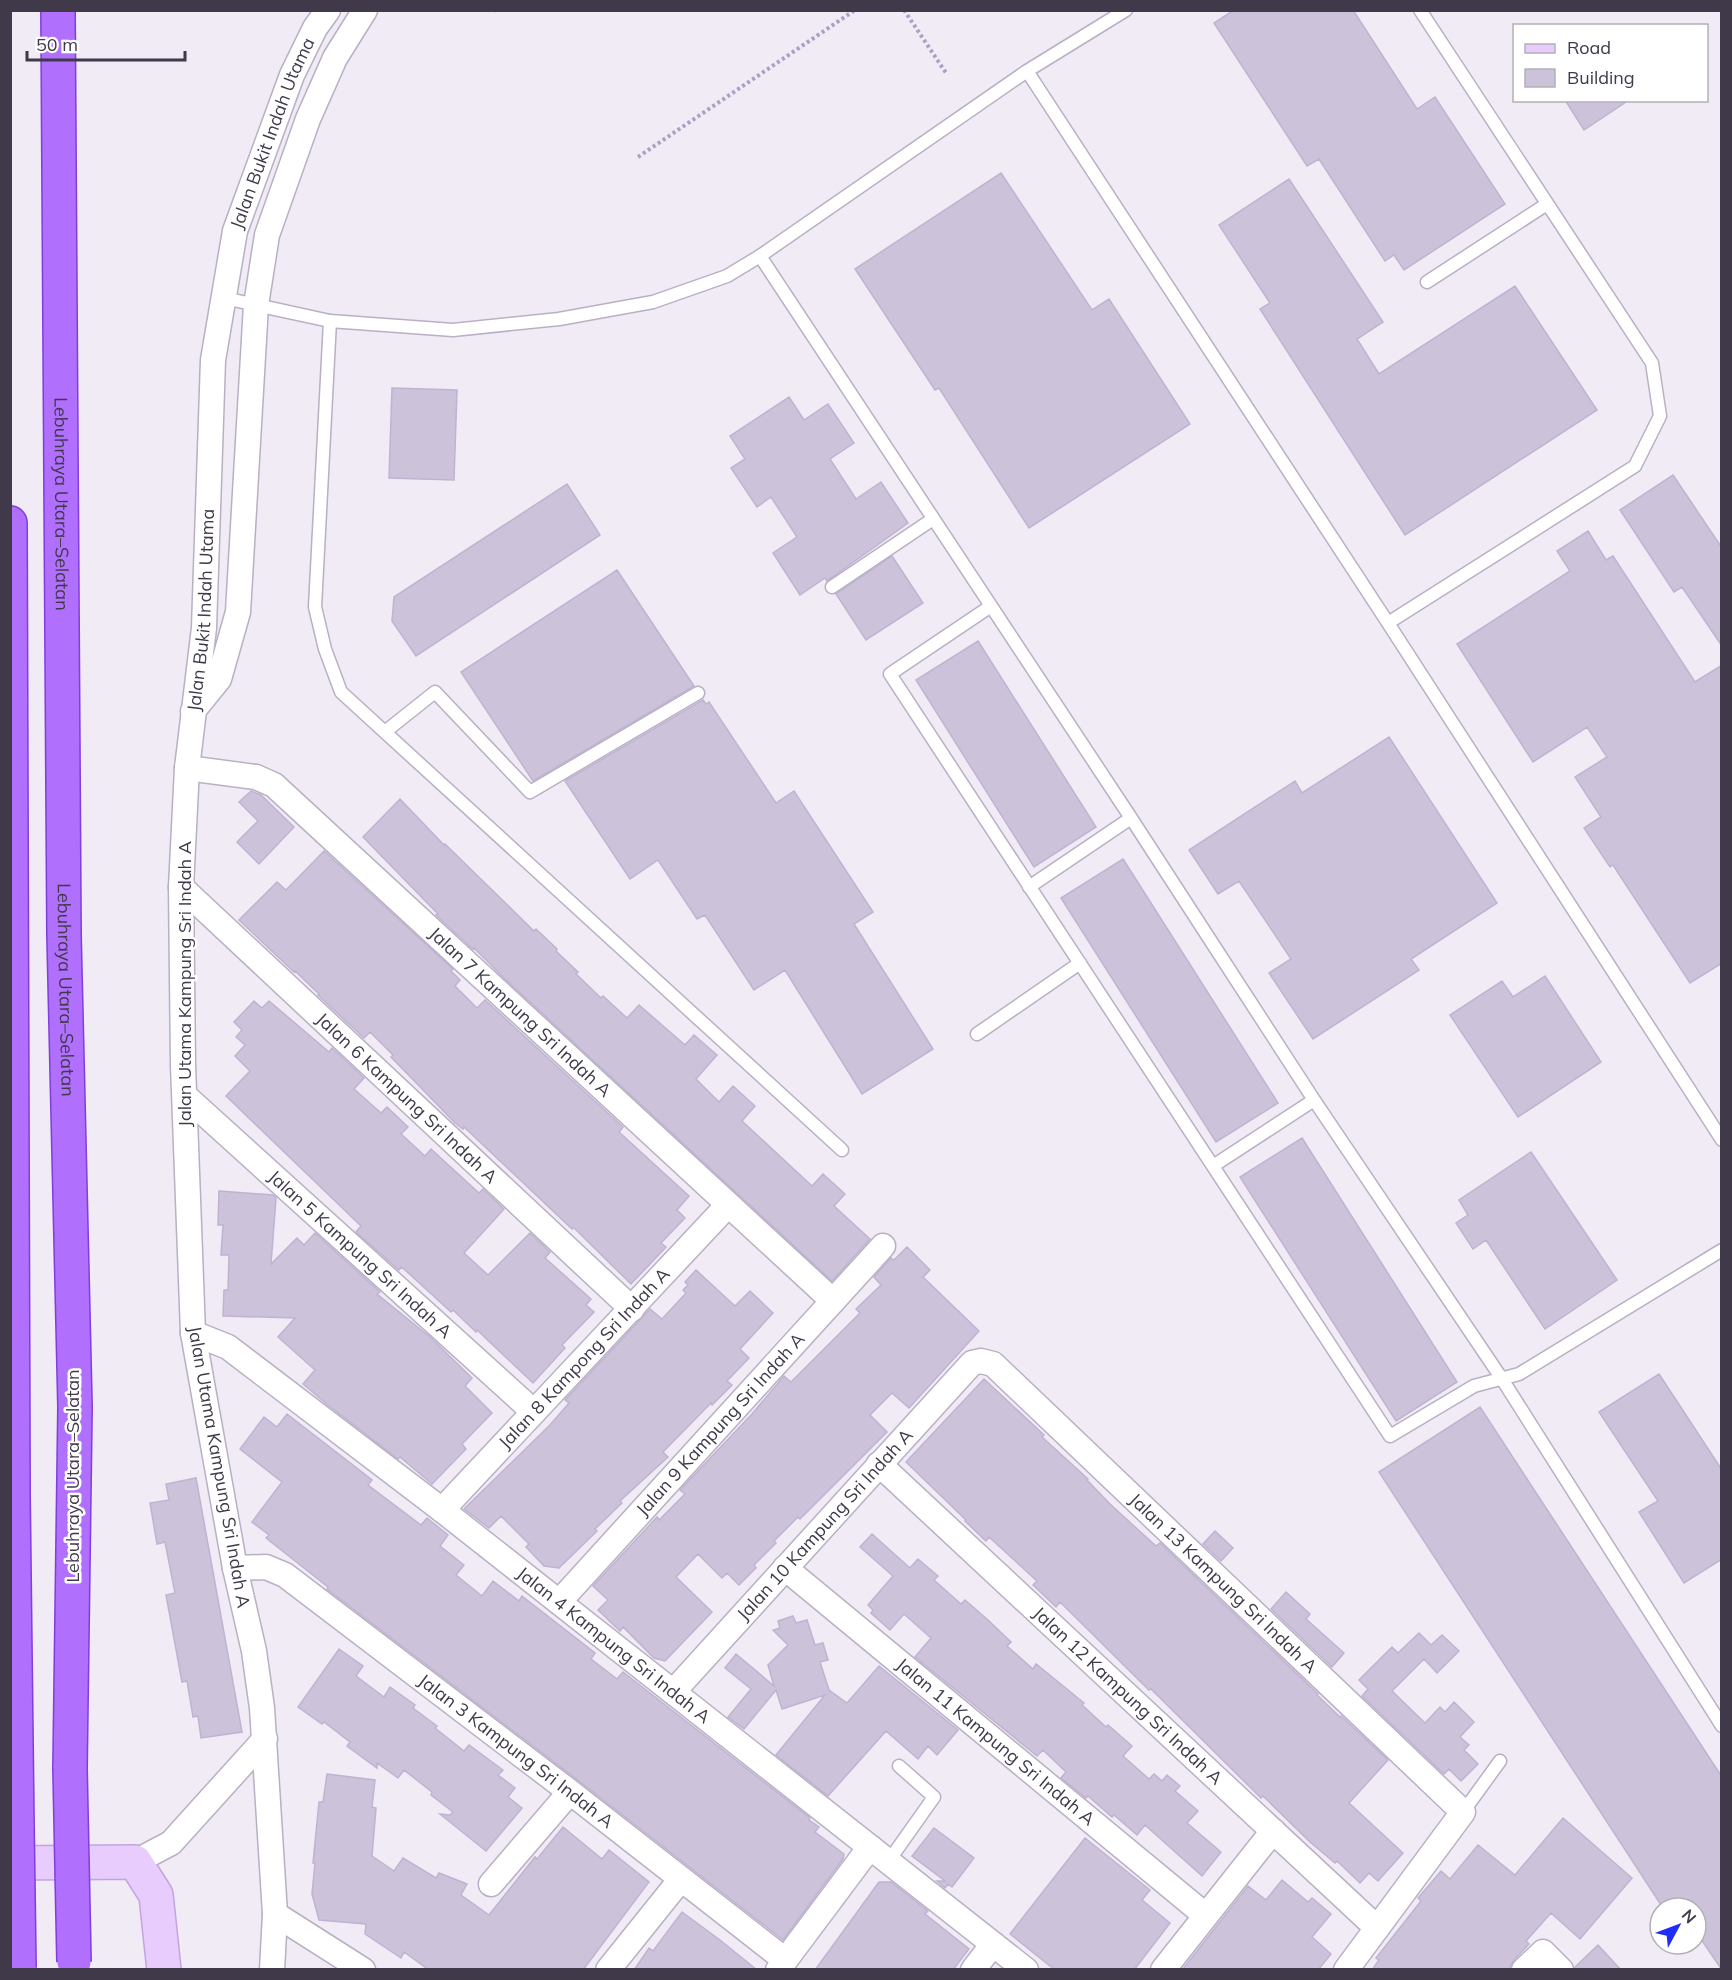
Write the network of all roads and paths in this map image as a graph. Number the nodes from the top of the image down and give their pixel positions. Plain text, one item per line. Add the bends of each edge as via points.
1 (58, 10) edge
2 (328, 10) edge
3 (365, 10) edge
4 (855, 10) edge
5 (904, 10) edge
6 (1126, 10) edge
7 (1420, 10) edge
8 (1027, 71) junction
9 (946, 73) dead end
10 (638, 157) dead end
11 (1547, 204) junction
12 (760, 256) junction
13 (1427, 282) dead end
14 (224, 298) junction
15 (256, 305) junction
16 (330, 321) junction
17 (933, 519) junction
18 (10, 523) edge
19 (832, 587) dead end
20 (992, 606) junction
21 (1388, 623) junction
22 (698, 693) dead end
23 (193, 711) junction
24 (386, 731) junction
25 (188, 768) junction
26 (1131, 818) junction
27 (1029, 887) junction
28 (181, 888) junction
29 (1080, 963) junction
30 (977, 1034) dead end
31 (185, 1096) junction
32 (1314, 1100) junction
33 (1722, 1140) edge
34 (842, 1150) dead end
35 (1213, 1166) junction
36 (728, 1205) junction
37 (883, 1246) dead end
38 (1722, 1250) edge
39 (833, 1301) junction
40 (632, 1309) junction
41 (193, 1333) junction
42 (981, 1361) joint
43 (1502, 1379) junction
44 (534, 1412) junction
45 (879, 1464) junction
46 (442, 1510) junction
47 (235, 1568) junction
48 (785, 1568) junction
49 (559, 1602) junction
50 (673, 1692) junction
51 (1722, 1726) edge
52 (265, 1739) junction
53 (13, 1753) edge
54 (1500, 1761) dead end
55 (899, 1766) dead end
56 (570, 1792) junction
57 (1463, 1812) junction
58 (1273, 1831) junction
59 (870, 1847) junction
60 (135, 1862) junction
61 (888, 1862) junction
62 (10, 1863) edge
63 (681, 1879) junction
64 (491, 1884) dead end
65 (275, 1914) junction
66 (1205, 1915) junction
67 (1377, 1928) junction
68 (993, 1944) junction
69 (782, 1965) edge
70 (75, 1967) edge
71 (19, 1969) edge
72 (164, 1970) edge
73 (272, 1970) edge
74 (363, 1970) edge
75 (608, 1970) edge
76 (973, 1970) edge
77 (1026, 1970) edge
78 (1163, 1970) edge
79 (1346, 1970) edge
80 (1524, 1970) edge
81 (1561, 1970) edge

1 - 70 highway, Lebuhraya Utara–Selatan, bridge via 64,923 75,1407 70,1768
2 - 14 street, Jalan Bukit Indah Utama via 292,75 235,231
3 - 15 street, Jalan Bukit Indah Utama via 335,58 308,119 267,235
4 - 10 path
5 - 9 path
6 - 8 lane
7 - 11 lane
8 - 12 lane
8 - 21 lane
11 - 13 lane
11 - 21 lane via 1652,363 1660,416 1635,466
12 - 16 lane via 727,276 653,302 559,319 453,330
12 - 17 lane
14 - 15 lane
14 - 23 street, Jalan Bukit Indah Utama via 213,360 204,628
15 - 16 lane
15 - 23 street, Jalan Bukit Indah Utama via 237,612 219,679
16 - 24 lane via 315,607 341,692
17 - 19 lane
17 - 20 lane
18 - 53 highway
20 - 26 lane
20 - 27 lane via 890,674
21 - 33 lane
22 - 24 lane via 530,792 435,692
23 - 25 street, Jalan Utama Kampung Sri Indah A
24 - 34 lane
25 - 28 street, Jalan Utama Kampung Sri Indah A
25 - 36 street, Jalan 7 Kampung Sri Indah A via 256,777 274,785
26 - 27 lane
26 - 32 lane
27 - 29 lane
28 - 31 street, Jalan Utama Kampung Sri Indah A
28 - 40 street, Jalan 6 Kampung Sri Indah A
29 - 30 lane
29 - 35 lane
31 - 41 street, Jalan Utama Kampung Sri Indah A
31 - 44 street, Jalan 5 Kampung Sri Indah A
32 - 35 lane
32 - 43 lane
35 - 43 lane via 1390,1436 1474,1386
36 - 39 street, Jalan 7 Kampung Sri Indah A
36 - 40 street, Jalan 8 Kampong Sri Indah A
37 - 39 street, Jalan 9 Kampung Sri Indah A
38 - 43 lane via 1519,1374
39 - 49 street, Jalan 9 Kampung Sri Indah A
40 - 44 street, Jalan 8 Kampong Sri Indah A
41 - 46 street, Jalan 4 Kampung Sri Indah A via 228,1347
41 - 47 street, Jalan Utama Kampung Sri Indah A
42 - 45 street, Jalan 10 Kampung Sri Indah A via 972,1363
42 - 57 street, Jalan 13 Kampung Sri Indah A via 993,1364
43 - 51 lane
44 - 46 street, Jalan 8 Kampong Sri Indah A
45 - 48 street, Jalan 10 Kampung Sri Indah A
45 - 58 street, Jalan 12 Kampung Sri Indah A
46 - 49 street, Jalan 4 Kampung Sri Indah A
47 - 52 street, Jalan Utama Kampung Sri Indah A via 254,1651
47 - 56 street, Jalan 3 Kampung Sri Indah A via 266,1567 285,1575
48 - 50 street, Jalan 10 Kampung Sri Indah A
48 - 66 street, Jalan 11 Kampung Sri Indah A
49 - 50 street, Jalan 4 Kampung Sri Indah A
50 - 59 street, Jalan 4 Kampung Sri Indah A
52 - 60 street via 171,1843
52 - 65 street, Jalan Utama Kampung Sri Indah A
53 - 71 highway, bridge
54 - 57 lane
55 - 61 lane via 934,1797
56 - 63 street, Jalan 3 Kampung Sri Indah A
56 - 64 street
57 - 67 street
58 - 66 street
58 - 67 street, Jalan 12 Kampung Sri Indah A
59 - 61 street, Jalan 4 Kampung Sri Indah A
59 - 69 street
60 - 62 street
60 - 72 street via 156,1895
61 - 68 street, Jalan 4 Kampung Sri Indah A
63 - 69 street, Jalan 3 Kampung Sri Indah A
63 - 75 street
65 - 73 street, Jalan Utama Kampung Sri Indah A
65 - 74 street
66 - 78 street
67 - 79 street
68 - 76 street
68 - 77 street, Jalan 4 Kampung Sri Indah A
80 - 81 street via 1543,1952

